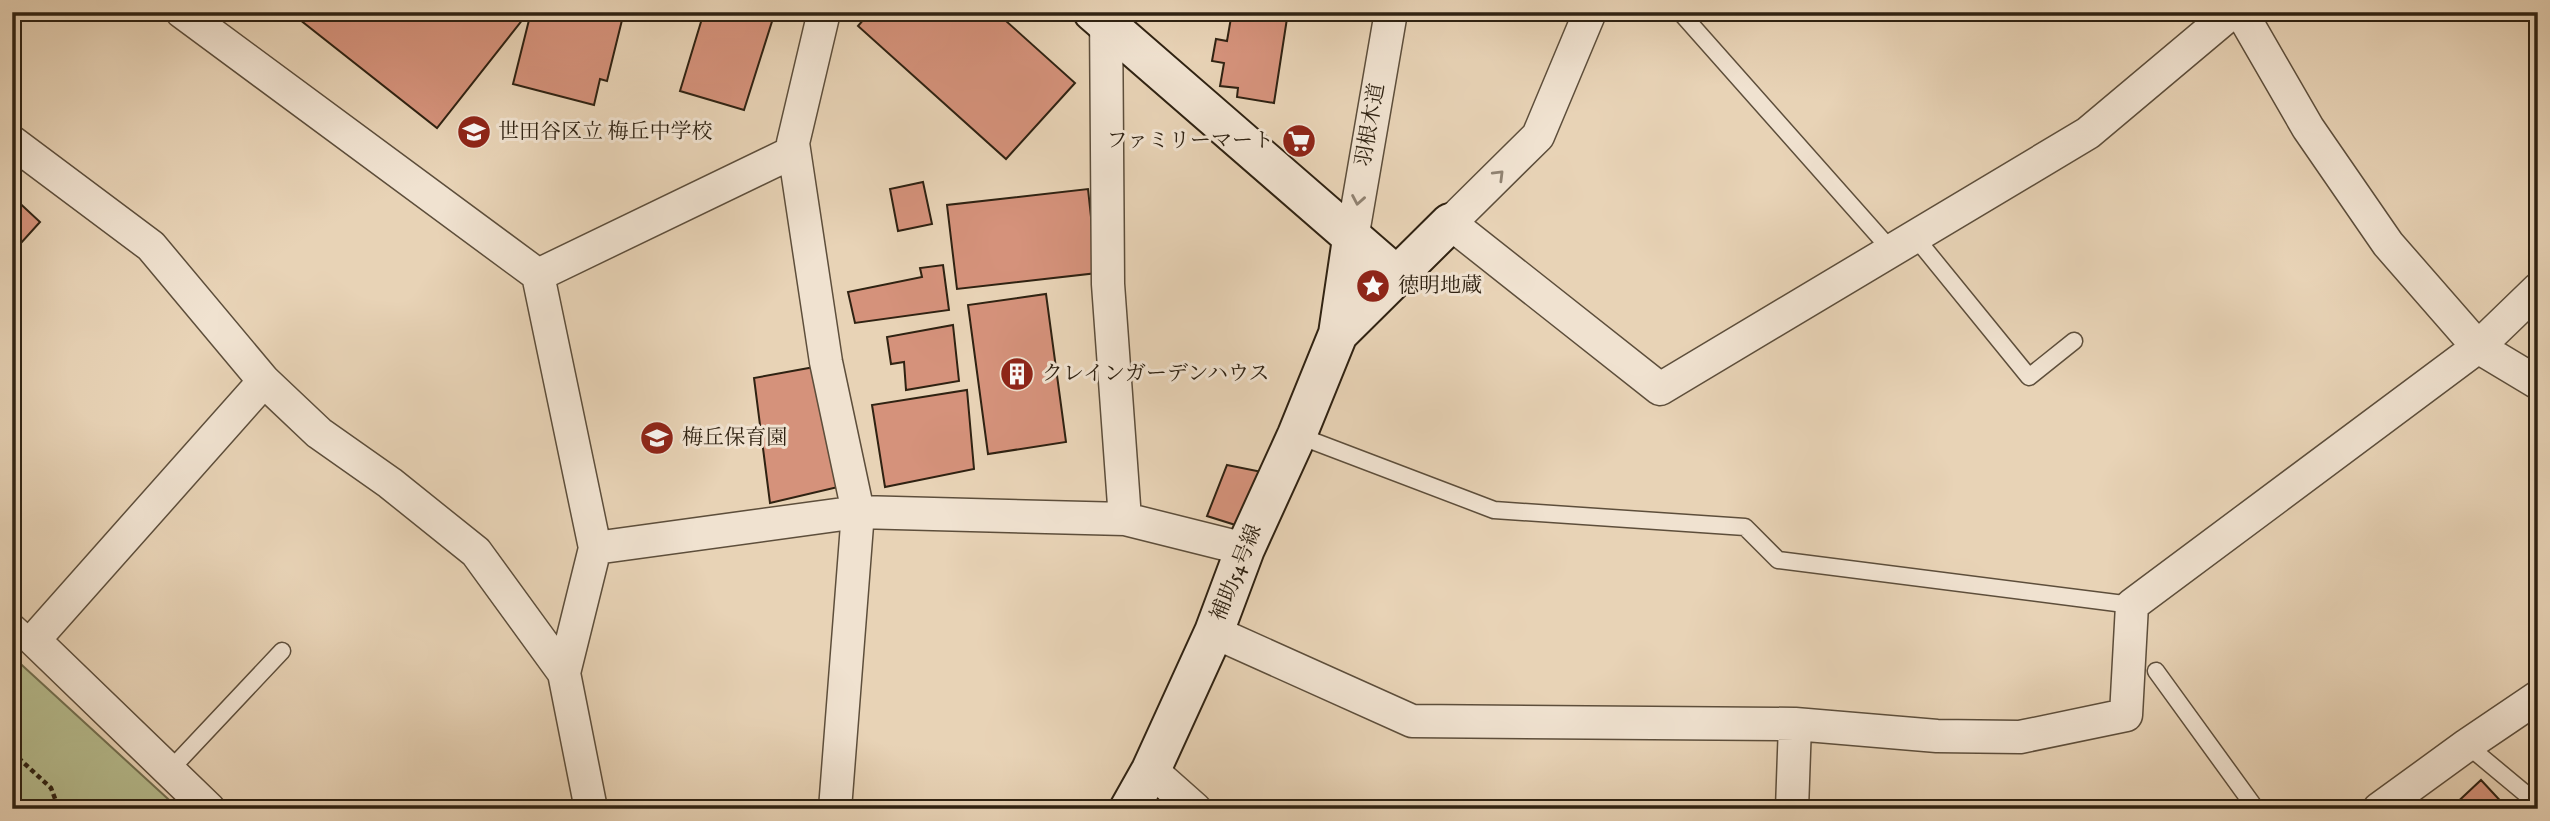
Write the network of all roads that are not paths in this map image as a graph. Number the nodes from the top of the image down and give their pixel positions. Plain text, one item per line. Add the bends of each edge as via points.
1 (182, 12) edge
2 (824, 12) edge
3 (1391, 12) edge
4 (1590, 12) edge
5 (1680, 12) edge
6 (2232, 12) edge
7 (2241, 12) edge
8 (2534, 12) edge
9 (1102, 16) edge
10 (2538, 18) edge
11 (12, 142) edge
12 (793, 152) junction
13 (1451, 223) junction
14 (1352, 239) junction
15 (1904, 244) junction
16 (538, 275) junction
17 (1397, 276) junction
18 (2538, 289) edge
19 (1338, 334) junction
20 (2074, 341) dead end
21 (2478, 347) junction
22 (264, 381) junction
23 (2538, 383) edge
24 (1297, 435) junction
25 (858, 512) junction
26 (1125, 519) junction
27 (595, 548) junction
28 (1245, 549) junction
29 (2132, 605) junction
30 (23, 630) edge
31 (1214, 632) junction
32 (282, 651) dead end
33 (2156, 671) dead end
34 (564, 673) junction
35 (2538, 697) edge
36 (1795, 724) junction
37 (2467, 745) junction
38 (170, 770) junction
39 (1151, 770) junction
40 (2538, 804) edge
41 (209, 809) edge
42 (591, 809) edge
43 (835, 809) edge
44 (1129, 809) edge
45 (1195, 809) edge
46 (1792, 809) edge
47 (2256, 809) edge
48 (2379, 809) edge

1 - 16 street
2 - 12 street
3 -> 14 street, 羽根木道
13 -> 4 street via 1538,136
5 - 15 lane
6 - 15 street via 2088,133
7 - 21 street via 2308,128 2388,244
8 - 10 lane
9 - 14 street
9 - 26 street via 1108,285
11 - 22 street via 151,246
12 - 16 street
12 - 25 street via 826,362
13 - 15 street via 1660,390
13 - 17 street, 補助54号線
14 - 17 street
14 - 19 street, 補助54号線
15 - 20 lane via 2029,377
16 - 27 street
17 - 19 street, 補助54号線
18 - 21 street
19 - 24 street, 補助54号線
21 - 23 street
21 - 29 street
22 - 30 street
22 - 34 street via 319,433 475,552
24 - 28 street, 補助54号線
24 - 29 lane via 1494,510 1745,527 1778,560
25 - 26 street
25 - 27 street
25 - 43 street
26 - 28 street
27 - 34 street
28 - 31 street, 補助54号線
29 - 36 street via 2126,715 2020,737 1937,736
30 - 38 street
31 - 36 street via 1412,722
31 - 39 street, 補助54号線
32 - 38 lane
33 - 47 lane
34 - 42 street
35 - 37 street
36 - 46 street
37 - 40 lane
37 - 48 street
38 - 41 street
39 - 44 street, 補助54号線
39 - 45 street

